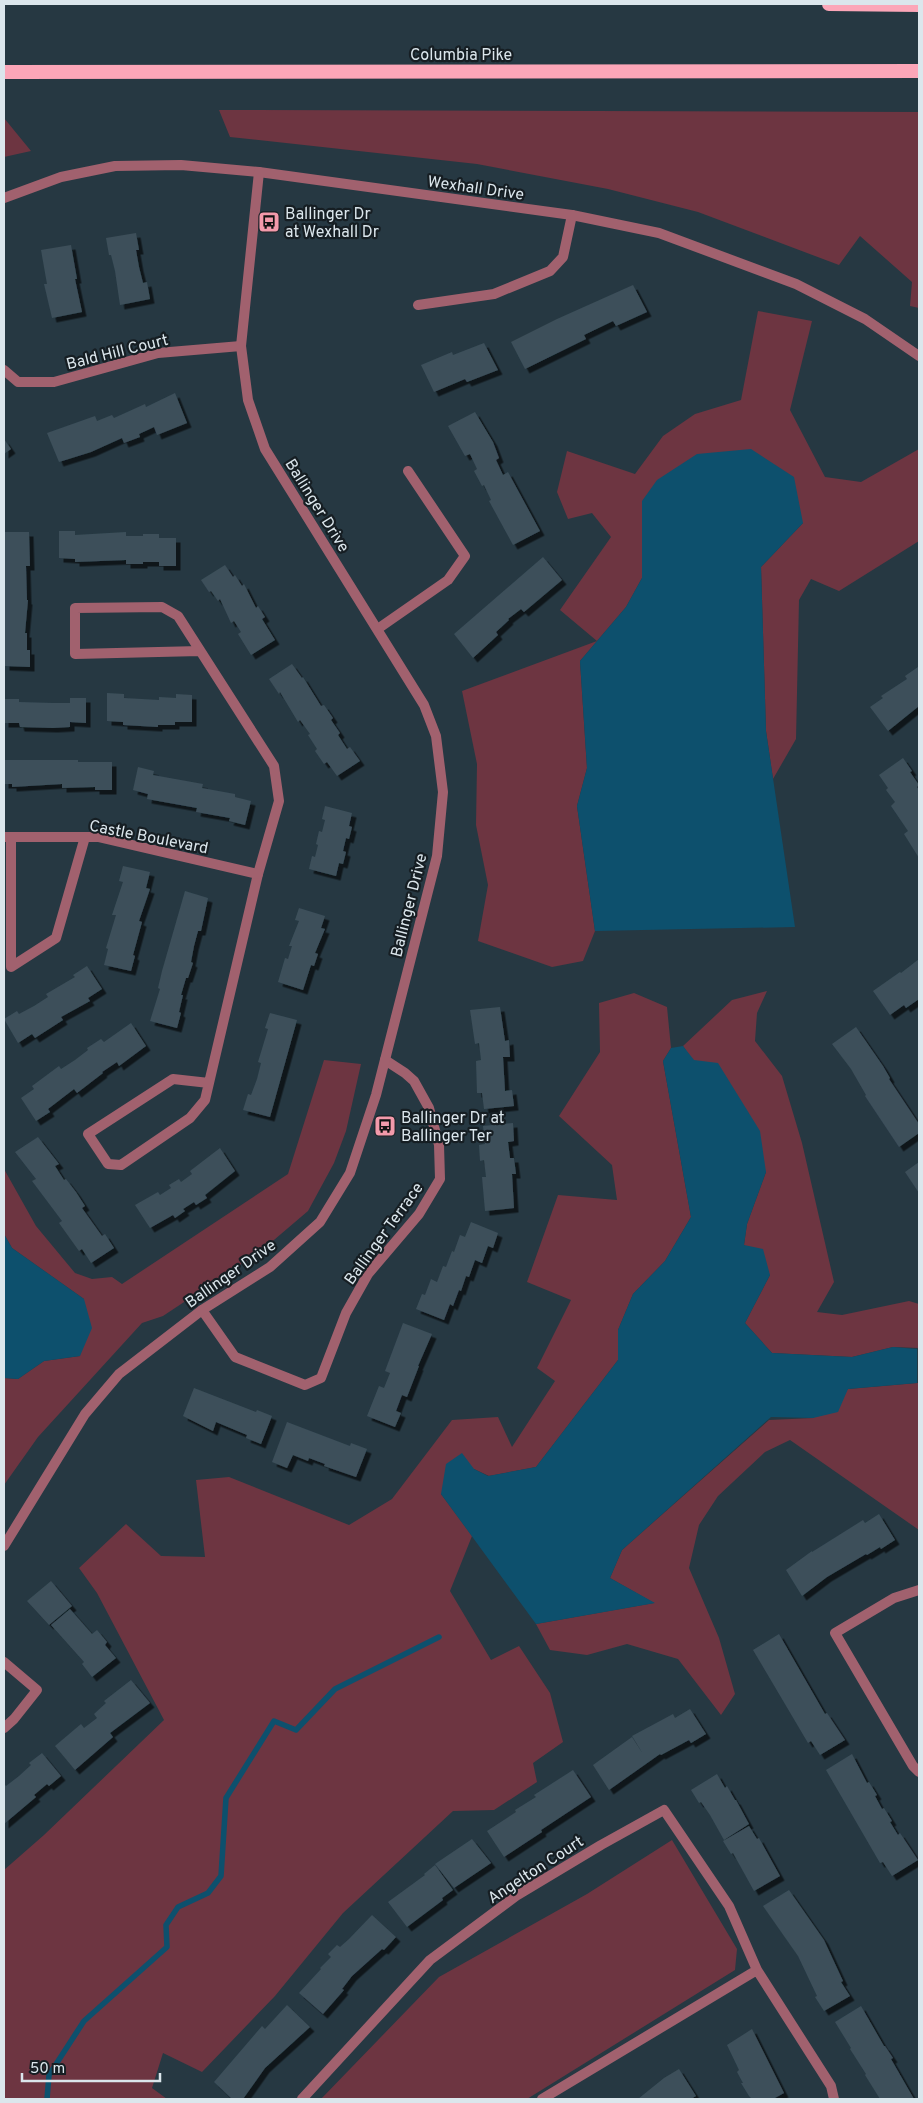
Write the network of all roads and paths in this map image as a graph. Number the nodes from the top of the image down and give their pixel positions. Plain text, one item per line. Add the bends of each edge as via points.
1 (829, 4) edge
2 (919, 4) edge
3 (919, 71) edge
4 (4, 72) edge
5 (259, 172) junction
6 (4, 198) edge
7 (572, 215) junction
8 (418, 306) dead end
9 (242, 346) junction
10 (919, 356) edge
11 (4, 370) edge
12 (408, 471) dead end
13 (378, 628) junction
14 (200, 651) junction
15 (8, 837) edge
16 (85, 837) junction
17 (258, 874) junction
18 (385, 1060) junction
19 (209, 1083) junction
20 (202, 1310) junction
21 (4, 1546) edge
22 (919, 1590) edge
23 (4, 1662) edge
24 (4, 1728) edge
25 (919, 1772) edge
26 (757, 1970) junction
27 (556, 2096) edge
28 (302, 2099) edge
29 (542, 2099) edge
30 (834, 2099) edge

1 - 2 highway
3 - 4 highway, Columbia Pike
5 - 6 street, Wexhall Drive via 181,165 115,166 61,177
5 - 7 street, Wexhall Drive
5 - 9 street, Ballinger Drive
7 - 8 street via 563,257 550,271 494,294
7 - 10 street, Wexhall Drive via 659,232 796,284 865,319
9 - 11 street, Bald Hill Court via 158,353 54,382 18,382
9 - 13 street, Ballinger Drive via 248,400 265,449
12 - 13 street via 465,556 448,580
13 - 18 street, Ballinger Drive via 424,705 436,736 443,792 437,856
14 - 14 street via 178,616 162,607 75,608 75,654
14 - 17 street via 274,766 279,801
15 - 16 street, Castle Boulevard
15 - 16 street via 11,967 56,938
16 - 17 street, Castle Boulevard via 98,837
17 - 19 street
18 - 20 street, Ballinger Drive via 350,1172 320,1222 270,1267
18 - 20 street, Ballinger Terrace via 414,1081 429,1108 439,1145 440,1179 420,1214 364,1282 346,1313 321,1378 305,1385 235,1357
19 - 19 street via 173,1079 88,1134 108,1164 121,1165 190,1118 205,1100
20 - 21 street, Ballinger Drive via 119,1374 85,1414
22 - 25 street via 894,1598 835,1633
23 - 24 street via 37,1690
26 - 27 street
26 - 28 street, Angelton Court via 729,1906 664,1810 516,1896 430,1960
26 - 30 street, Angelton Court via 831,2086
27 - 29 street

